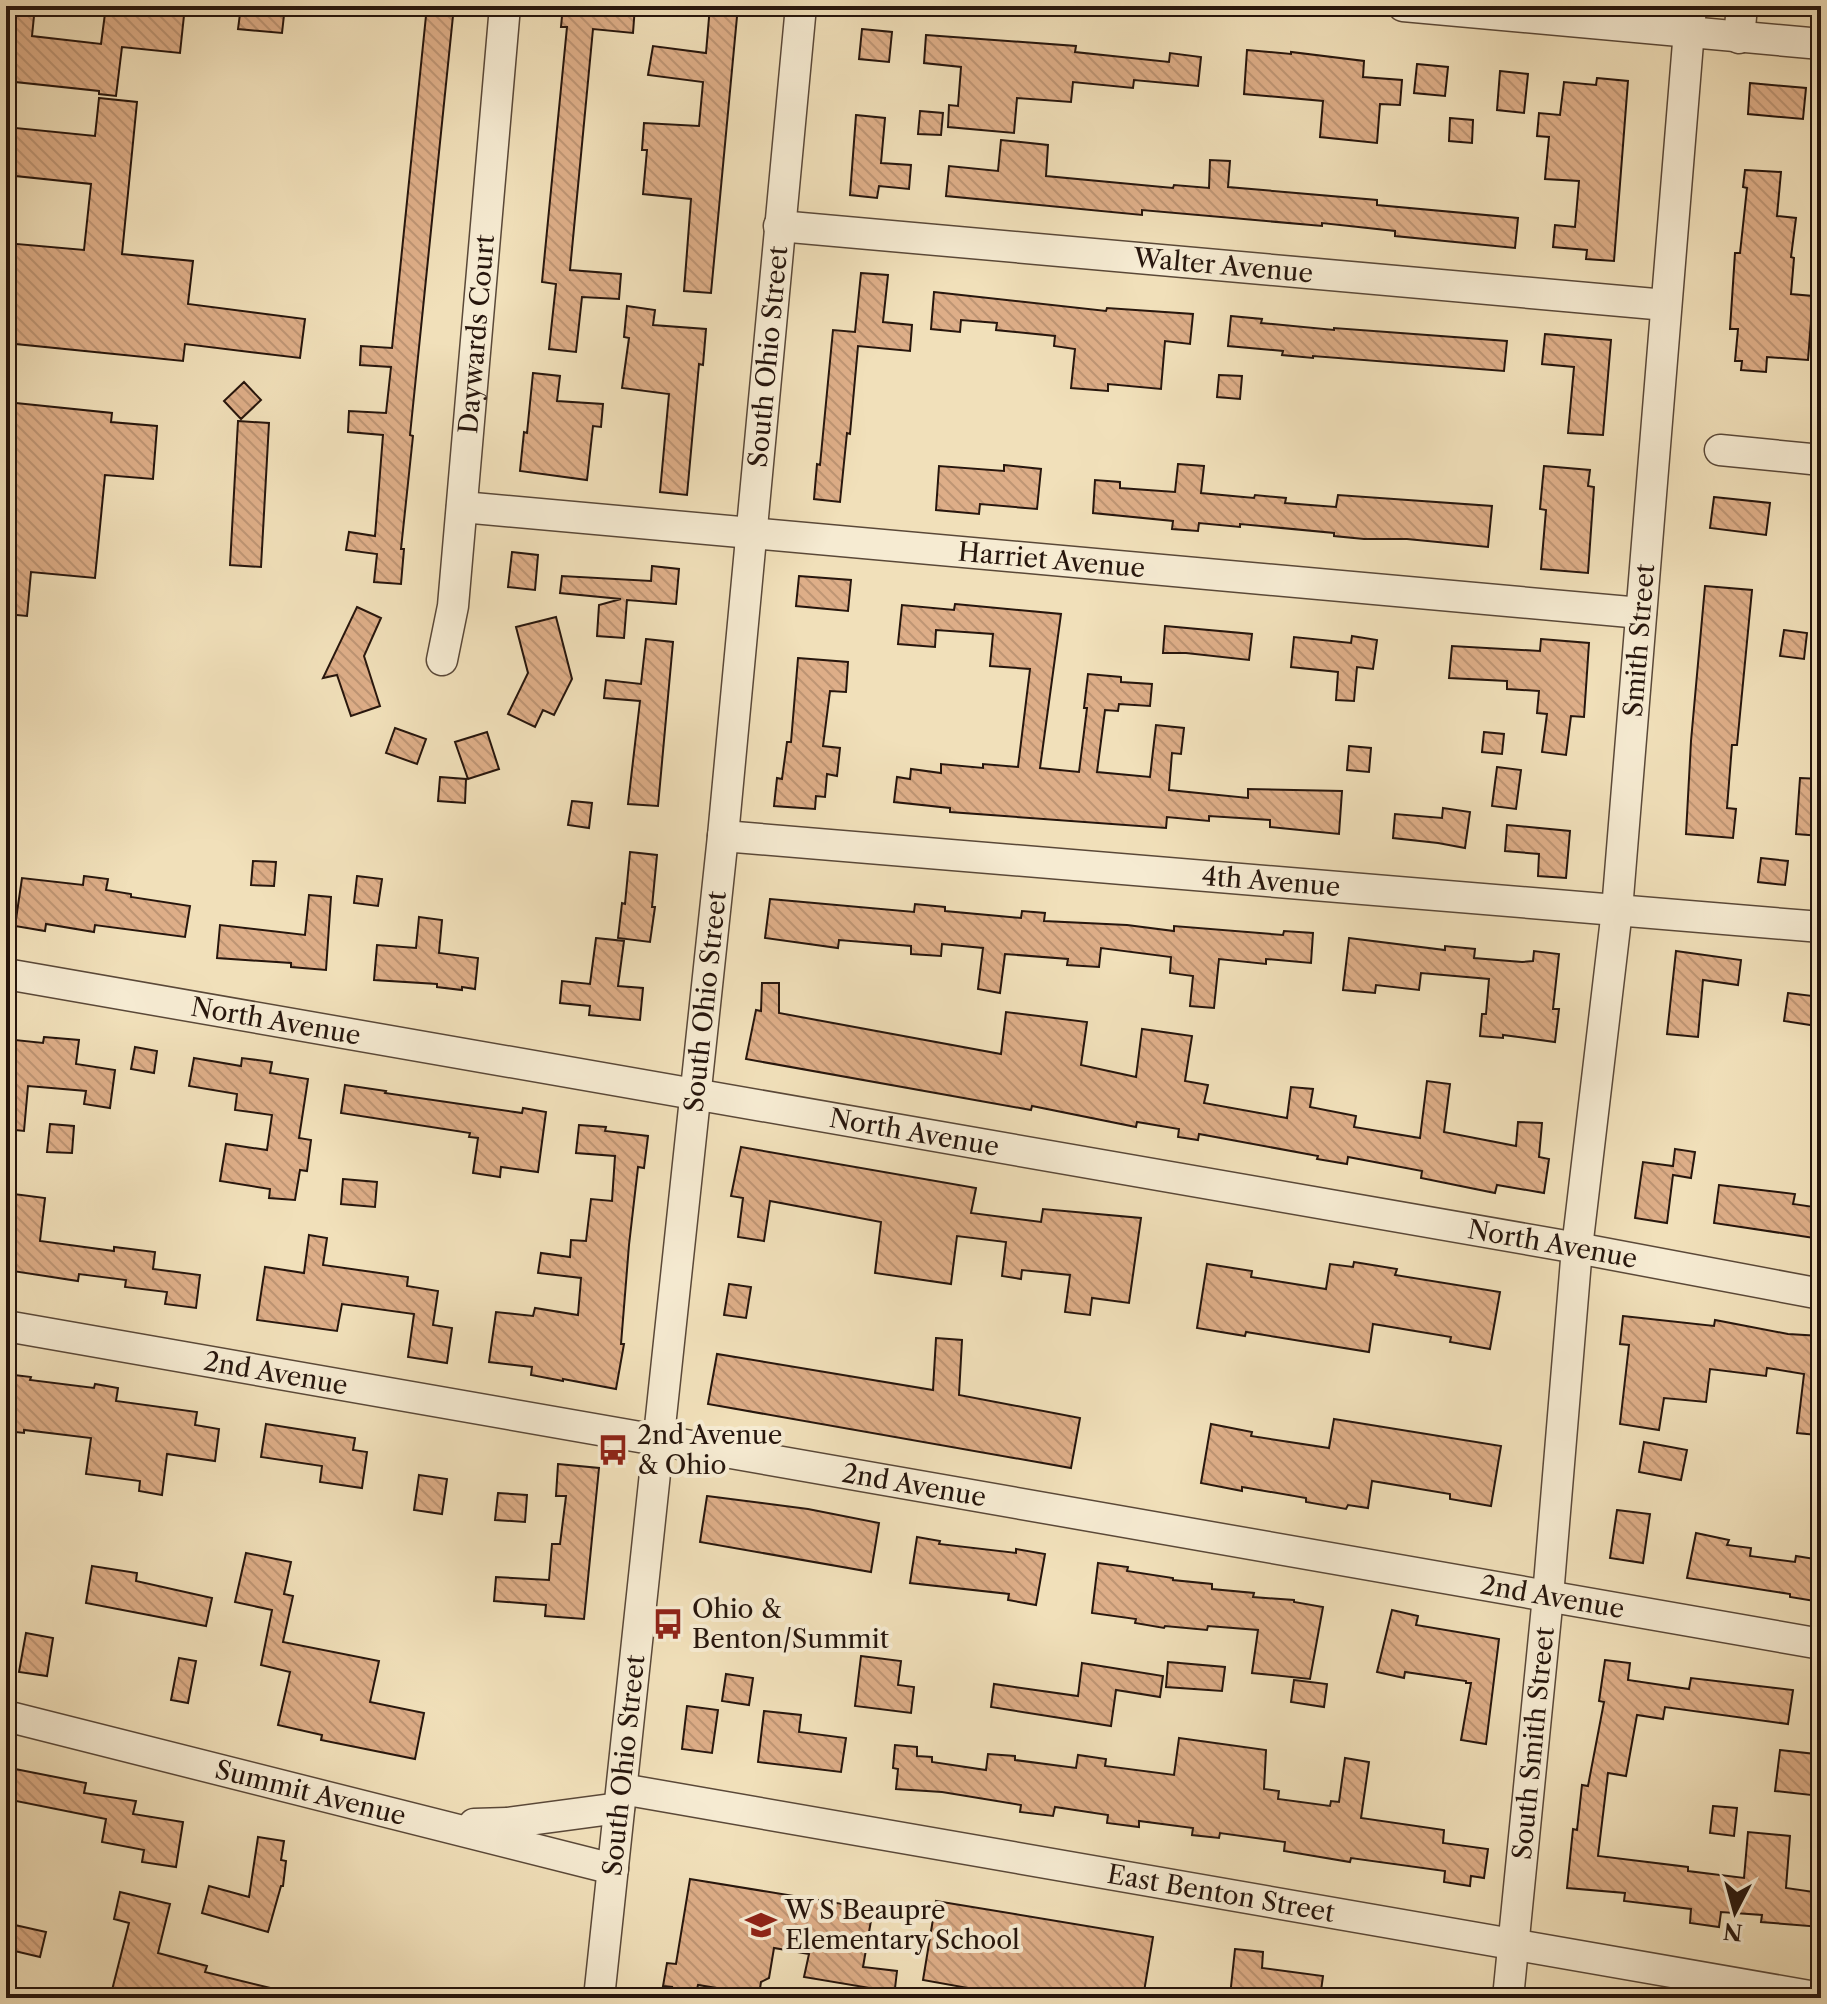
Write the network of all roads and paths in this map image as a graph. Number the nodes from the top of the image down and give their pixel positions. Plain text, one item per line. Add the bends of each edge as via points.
1 (505, 6) edge
2 (801, 6) edge
3 (1403, 6) edge
4 (1742, 6) edge
5 (1690, 20) edge
6 (1739, 38) junction
7 (1821, 44) edge
8 (779, 226) junction
9 (1666, 305) junction
10 (1720, 450) dead end
11 (1821, 460) edge
12 (462, 507) junction
13 (751, 532) junction
14 (1641, 613) junction
15 (442, 660) dead end
16 (723, 836) junction
17 (1617, 910) junction
18 (1821, 927) edge
19 (6, 974) edge
20 (695, 1094) junction
21 (1577, 1248) junction
22 (1821, 1294) edge
23 (6, 1326) edge
24 (660, 1441) junction
25 (1548, 1596) junction
26 (1821, 1644) edge
27 (6, 1716) edge
28 (621, 1799) junction
29 (409, 1816) junction
30 (613, 1869) junction
31 (1513, 1945) junction
32 (599, 1998) edge
33 (1508, 1998) edge
34 (1821, 1998) edge

1 - 12 street, Daywards Court
2 - 8 street, South Ohio Street
3 - 5 street
4 - 6 street
5 - 6 street
5 - 9 street, Smith Street
6 - 7 street
8 - 9 street, Walter Avenue
8 - 13 street, South Ohio Street
9 - 14 street, Smith Street
10 - 11 street
12 - 13 street, Harriet Avenue
12 - 15 street, Daywards Court
13 - 14 street, Harriet Avenue
13 - 16 street, South Ohio Street
14 - 17 street, Smith Street
16 - 17 street, 4th Avenue
16 - 20 street, South Ohio Street
17 - 18 street, 4th Avenue
17 - 21 street, Smith Street
19 - 20 street, North Avenue
20 - 21 street, North Avenue
20 - 24 street, South Ohio Street
21 - 22 street, North Avenue
21 - 25 street, South Smith Street
23 - 24 street, 2nd Avenue
24 - 25 street, 2nd Avenue
24 - 28 street, South Ohio Street
25 - 26 street, 2nd Avenue
25 - 31 street, South Smith Street
27 - 29 street, Summit Avenue
28 - 29 street, East Benton Street via 477,1824
28 - 30 street, South Ohio Street
28 - 31 street, East Benton Street
29 - 30 street, Summit Avenue
30 - 32 street, South Ohio Street
31 - 33 street, South Smith Street
31 - 34 street, East Benton Street

